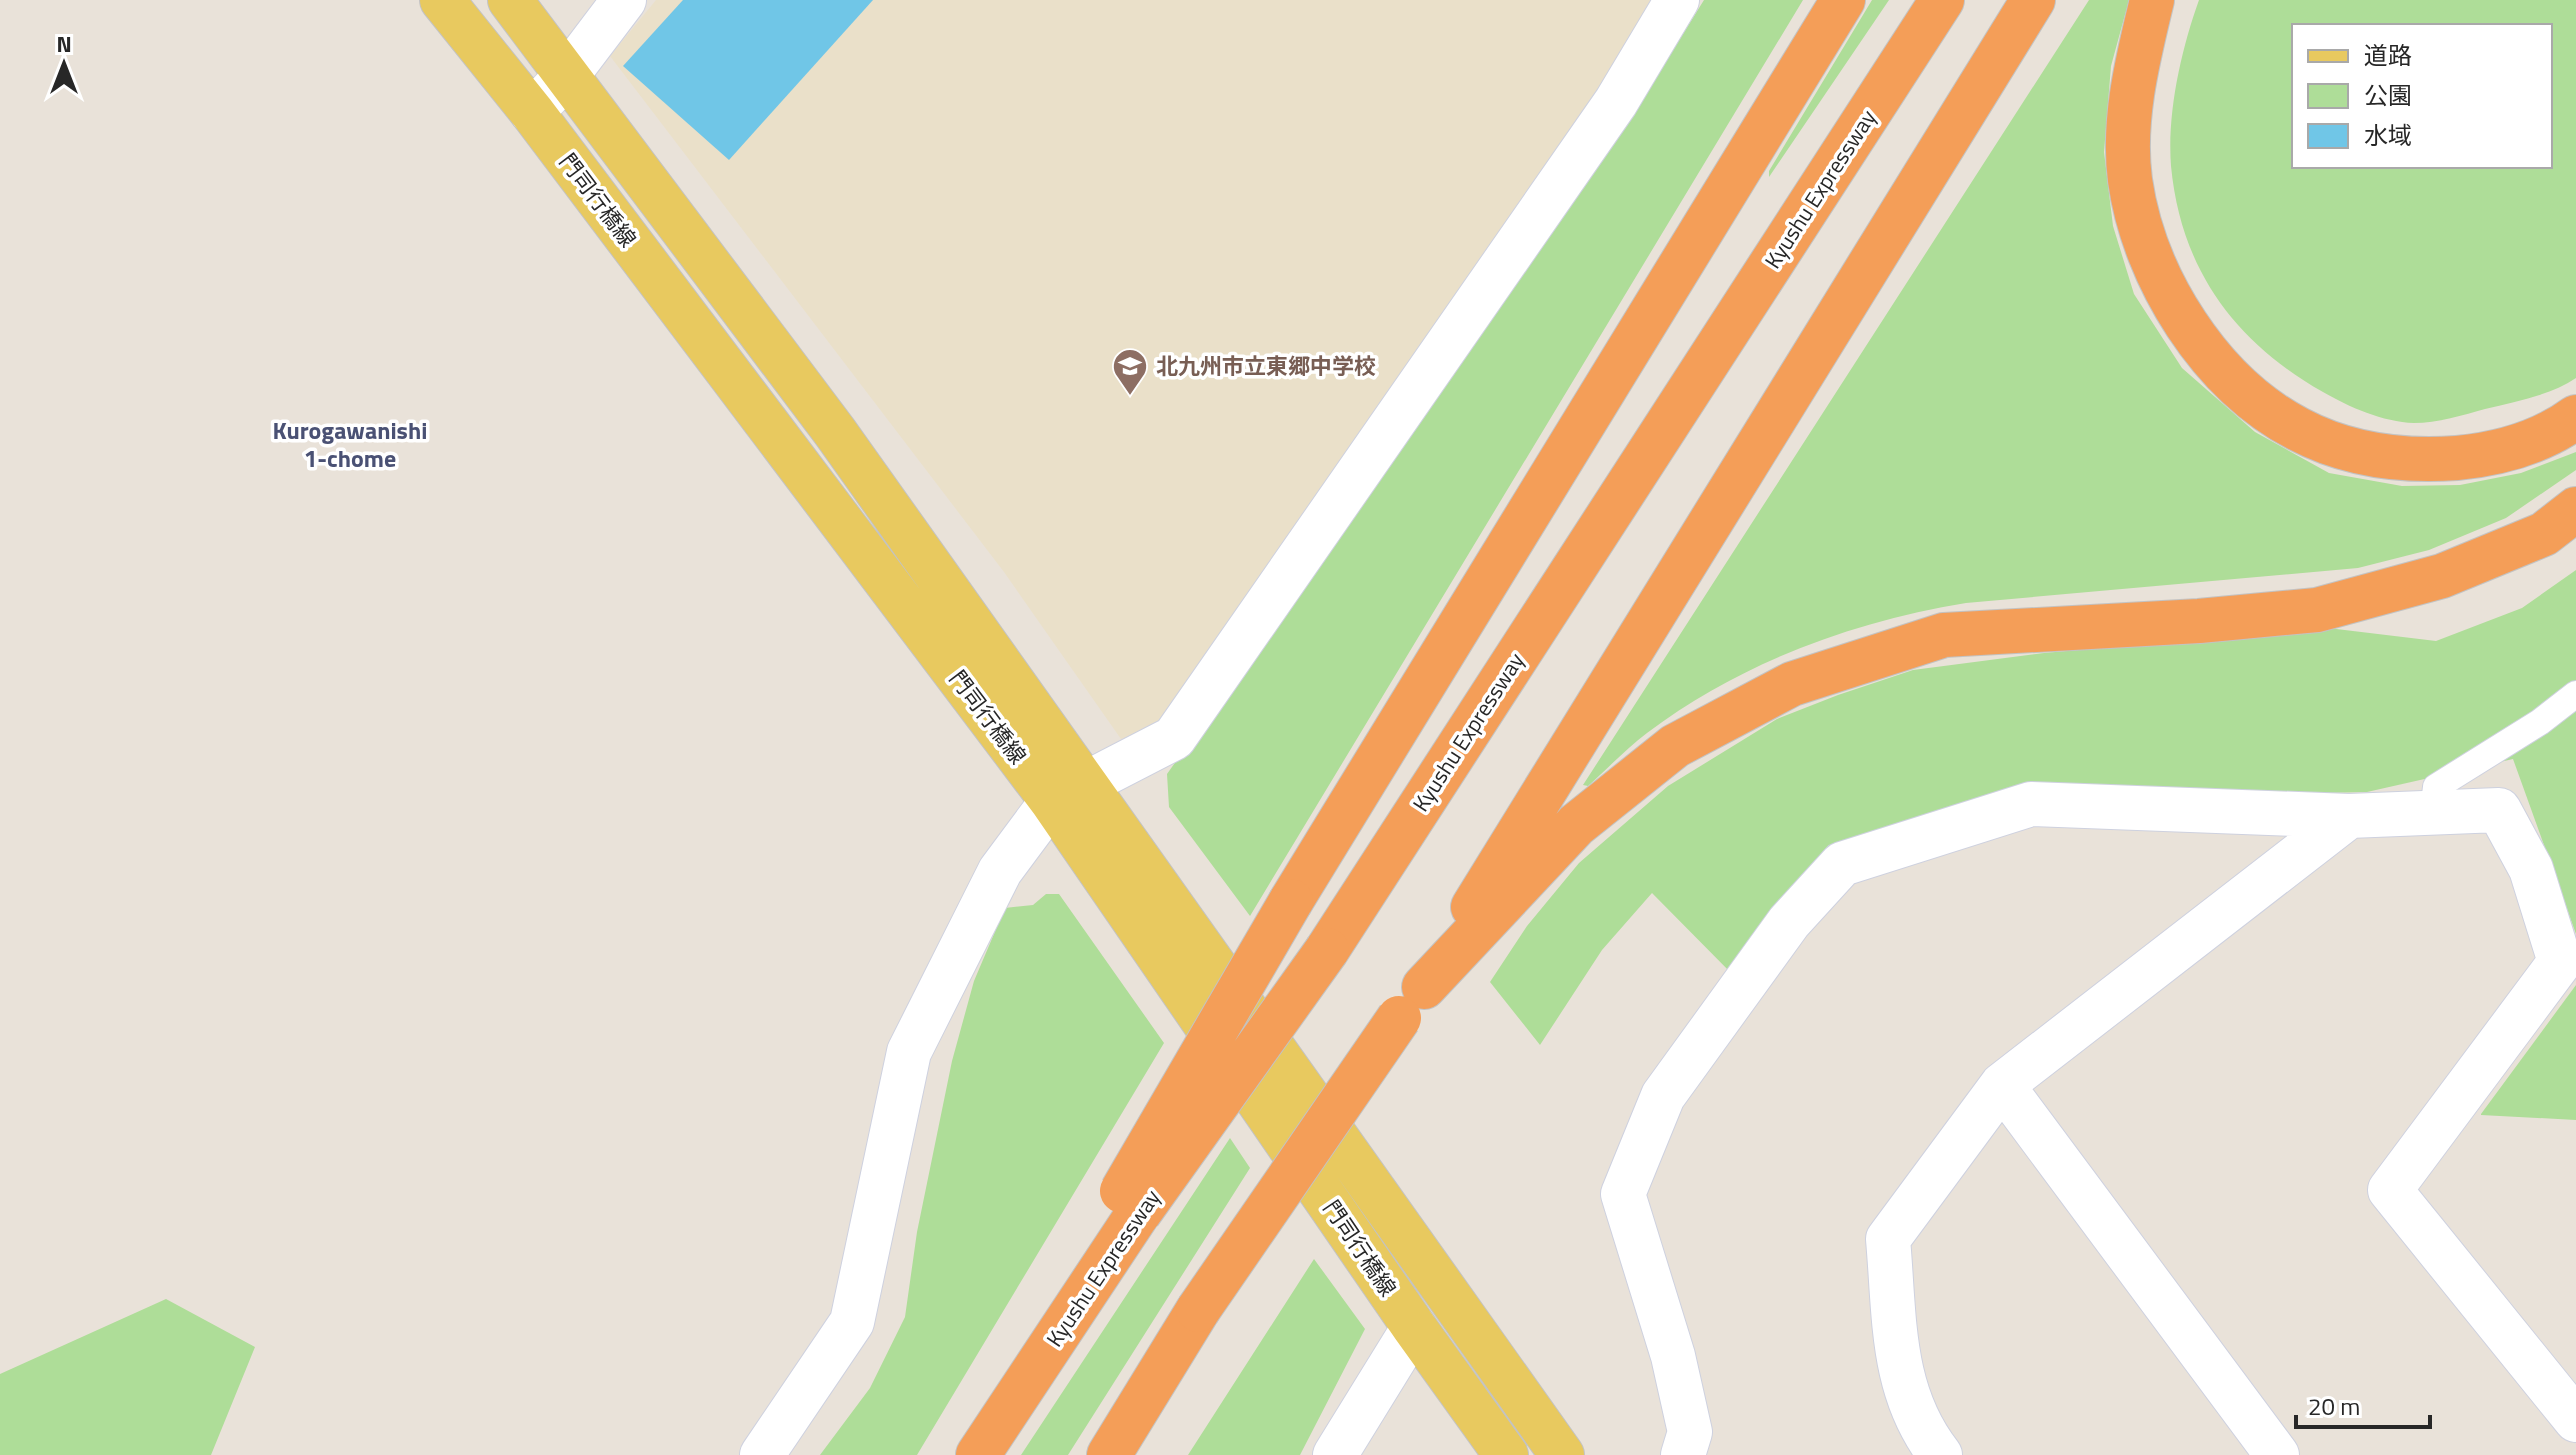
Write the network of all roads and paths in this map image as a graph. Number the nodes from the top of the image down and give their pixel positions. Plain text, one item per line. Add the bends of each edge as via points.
1 (442, 0) edge
2 (510, 0) edge
3 (624, 0) edge
4 (1677, 0) edge
5 (1843, 0) edge
6 (1942, 0) edge
7 (2033, 0) edge
8 (2152, 0) edge
9 (568, 74) junction
10 (532, 112) junction
11 (2576, 417) edge
12 (2576, 509) edge
13 (2576, 694) edge
14 (1069, 792) junction
15 (2433, 812) junction
16 (2349, 816) junction
17 (1412, 1002) junction
18 (2002, 1085) junction
19 (1130, 1203) junction
20 (1414, 1327) junction
21 (2576, 1420) edge
22 (762, 1455) edge
23 (978, 1455) edge
24 (1109, 1455) edge
25 (1335, 1455) edge
26 (1506, 1455) edge
27 (1562, 1455) edge
28 (1683, 1455) edge
29 (1940, 1455) edge
30 (2277, 1455) edge

1 - 10 main road, 門司行橋線
2 - 9 main road, 門司行橋線
3 - 9 street
4 - 14 street via 1616,102 1174,738
5 - 19 highway, bridge via 1291,901
6 - 19 highway, Kyushu Expressway, bridge via 1327,950
7 - 17 highway
8 - 11 highway via 2128,125 2131,181 2159,275 2213,361 2248,395 2297,429 2349,450 2419,461 2487,455 2556,432
9 - 10 street
9 - 14 main road, 門司行橋線 via 835,432
10 - 14 main road, 門司行橋線
12 - 17 highway via 2544,534 2442,576 2317,610 1944,635 1792,684 1675,746 1576,825
13 - 15 lane via 2436,787
14 - 20 main road, 門司行橋線
14 - 22 street via 1000,871 909,1052 852,1322
14 - 27 main road, 門司行橋線
15 - 16 street
15 - 21 street via 2499,810 2531,869 2560,962 2390,1190
16 - 18 street
16 - 28 street via 2031,804 1842,864 1789,922 1663,1096 1623,1194 1673,1356 1690,1432
17 - 24 highway, bridge via 1198,1310
18 - 29 street via 1888,1239 1899,1367 1919,1427
18 - 30 street
19 - 23 highway, Kyushu Expressway
20 - 25 street
20 - 26 main road, 門司行橋線

